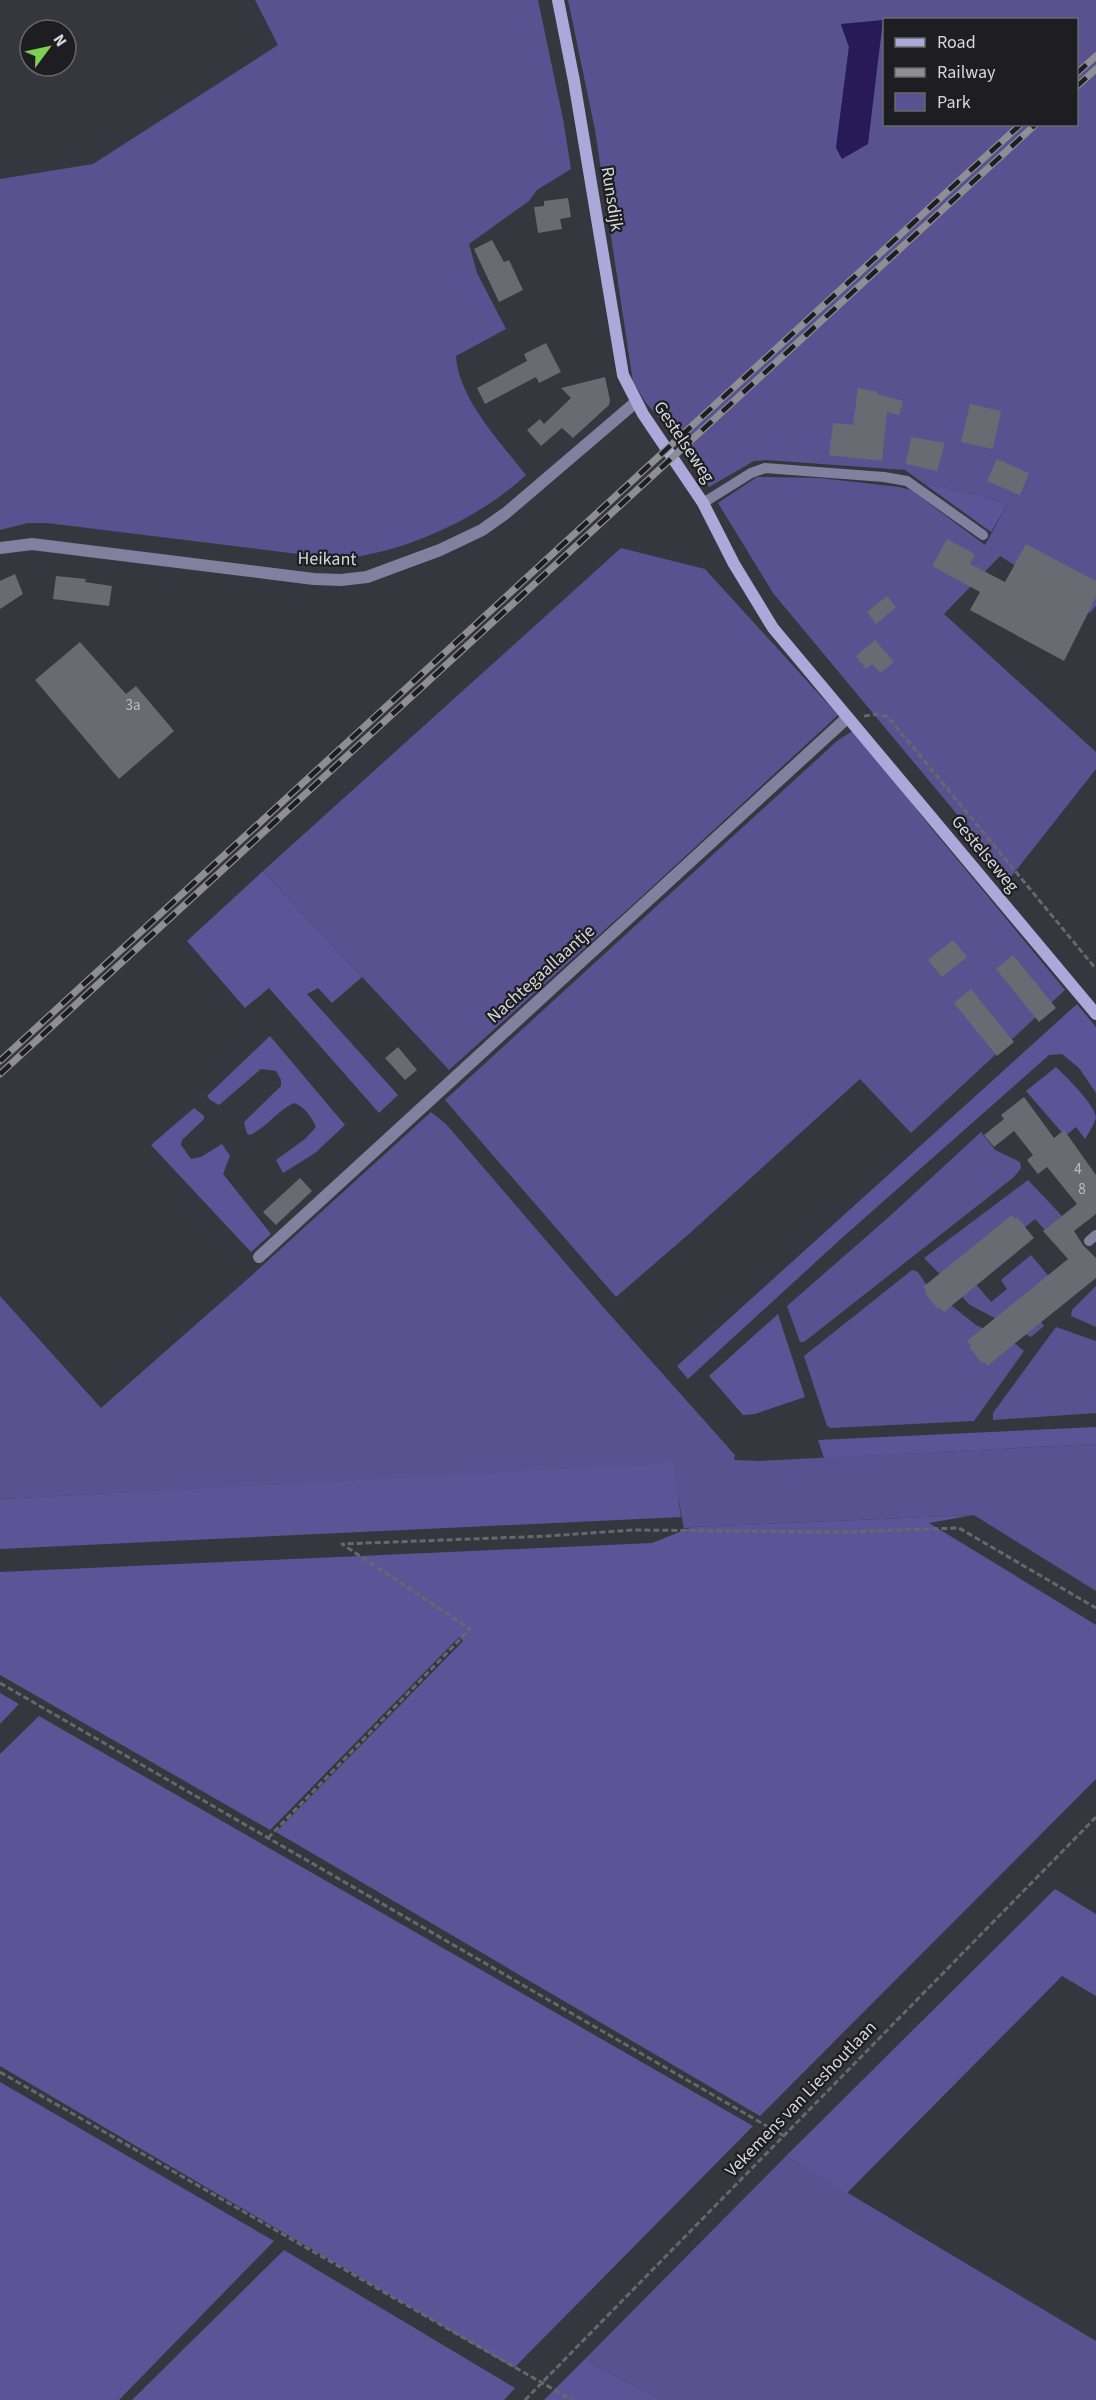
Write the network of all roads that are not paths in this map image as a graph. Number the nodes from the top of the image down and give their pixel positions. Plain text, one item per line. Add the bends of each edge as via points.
1 (558, 0) edge
2 (636, 402) junction
3 (703, 502) junction
4 (983, 535) dead end
5 (0, 548) edge
6 (847, 718) junction
7 (1096, 1014) edge
8 (259, 1257) dead end

1 - 2 street, Runsdijk via 623,375
2 - 3 street, Gestelseweg
2 - 5 street, Heikant via 482,530 367,577 314,579 43,545
3 - 4 lane, Gestelseweg via 765,468 884,477 907,481
3 - 6 street, Gestelseweg via 734,564 773,628
6 - 7 street, Gestelseweg
6 - 8 street, Nachtegaallaantje

